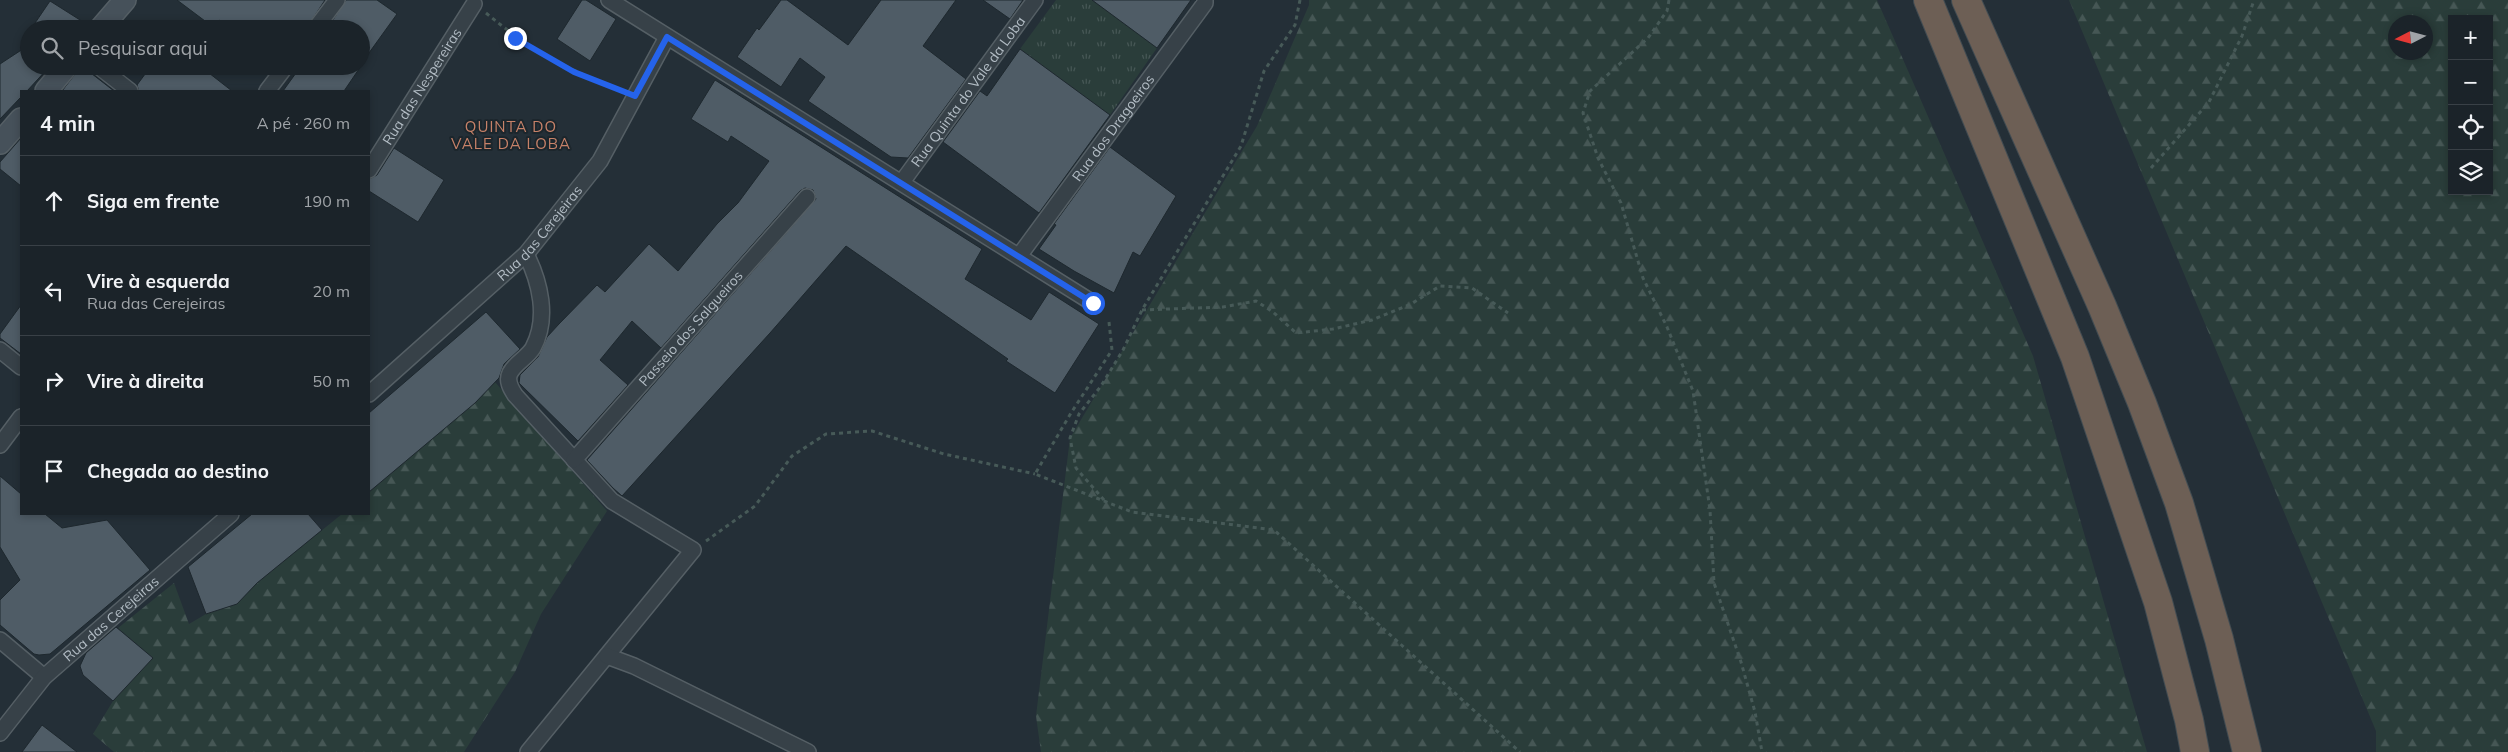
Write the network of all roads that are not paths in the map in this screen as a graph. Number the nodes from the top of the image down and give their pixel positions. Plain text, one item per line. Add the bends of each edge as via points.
1 (125, 0) edge
2 (337, 0) edge
3 (609, 0) edge
4 (1035, 0) edge
5 (1205, 0) edge
6 (1928, 0) edge
7 (1966, 0) edge
8 (474, 4) road end
9 (108, 20) edge
10 (322, 20) edge
11 (667, 37) junction
12 (59, 75) edge
13 (110, 75) edge
14 (279, 75) edge
15 (47, 90) edge
16 (129, 90) edge
17 (268, 90) edge
18 (20, 120) edge
19 (0, 143) edge
20 (370, 168) edge
21 (902, 182) junction
22 (807, 198) dead end
23 (526, 254) junction
24 (1019, 256) junction
25 (1093, 303) dead end
26 (0, 350) edge
27 (20, 365) edge
28 (370, 393) edge
29 (20, 418) edge
30 (0, 445) edge
31 (574, 460) junction
32 (230, 515) edge
33 (0, 640) edge
34 (607, 656) junction
35 (44, 678) junction
36 (2237, 717) junction
37 (0, 733) edge
38 (528, 752) edge
39 (808, 752) edge
40 (2195, 752) edge
41 (2242, 752) edge
42 (2247, 752) edge

1 - 9 street
2 - 10 street
3 - 11 street
4 - 21 street, Rua Quinta do Vale da Loba
5 - 24 street, Rua dos Dragoeiros
6 - 40 highway via 2078,366 2158,602
7 - 36 highway via 2142,403 2179,502 2219,639
8 - 20 street, Rua das Nespereiras
11 - 21 street
11 - 23 street, Rua das Cerejeiras via 600,161
12 - 15 street
13 - 16 street
14 - 17 street
18 - 19 street
21 - 24 street
22 - 31 street, Passeio dos Salgueiros
23 - 28 street, Rua das Cerejeiras
23 - 31 street via 539,286 541,316 533,348 510,373 508,380 515,395
24 - 25 street
26 - 27 street
29 - 30 street
31 - 34 street via 612,501 693,550
32 - 35 street, Rua das Cerejeiras
33 - 35 street
34 - 38 street
34 - 39 street via 634,666
35 - 37 street, Rua das Cerejeiras
36 - 41 highway
36 - 42 highway

